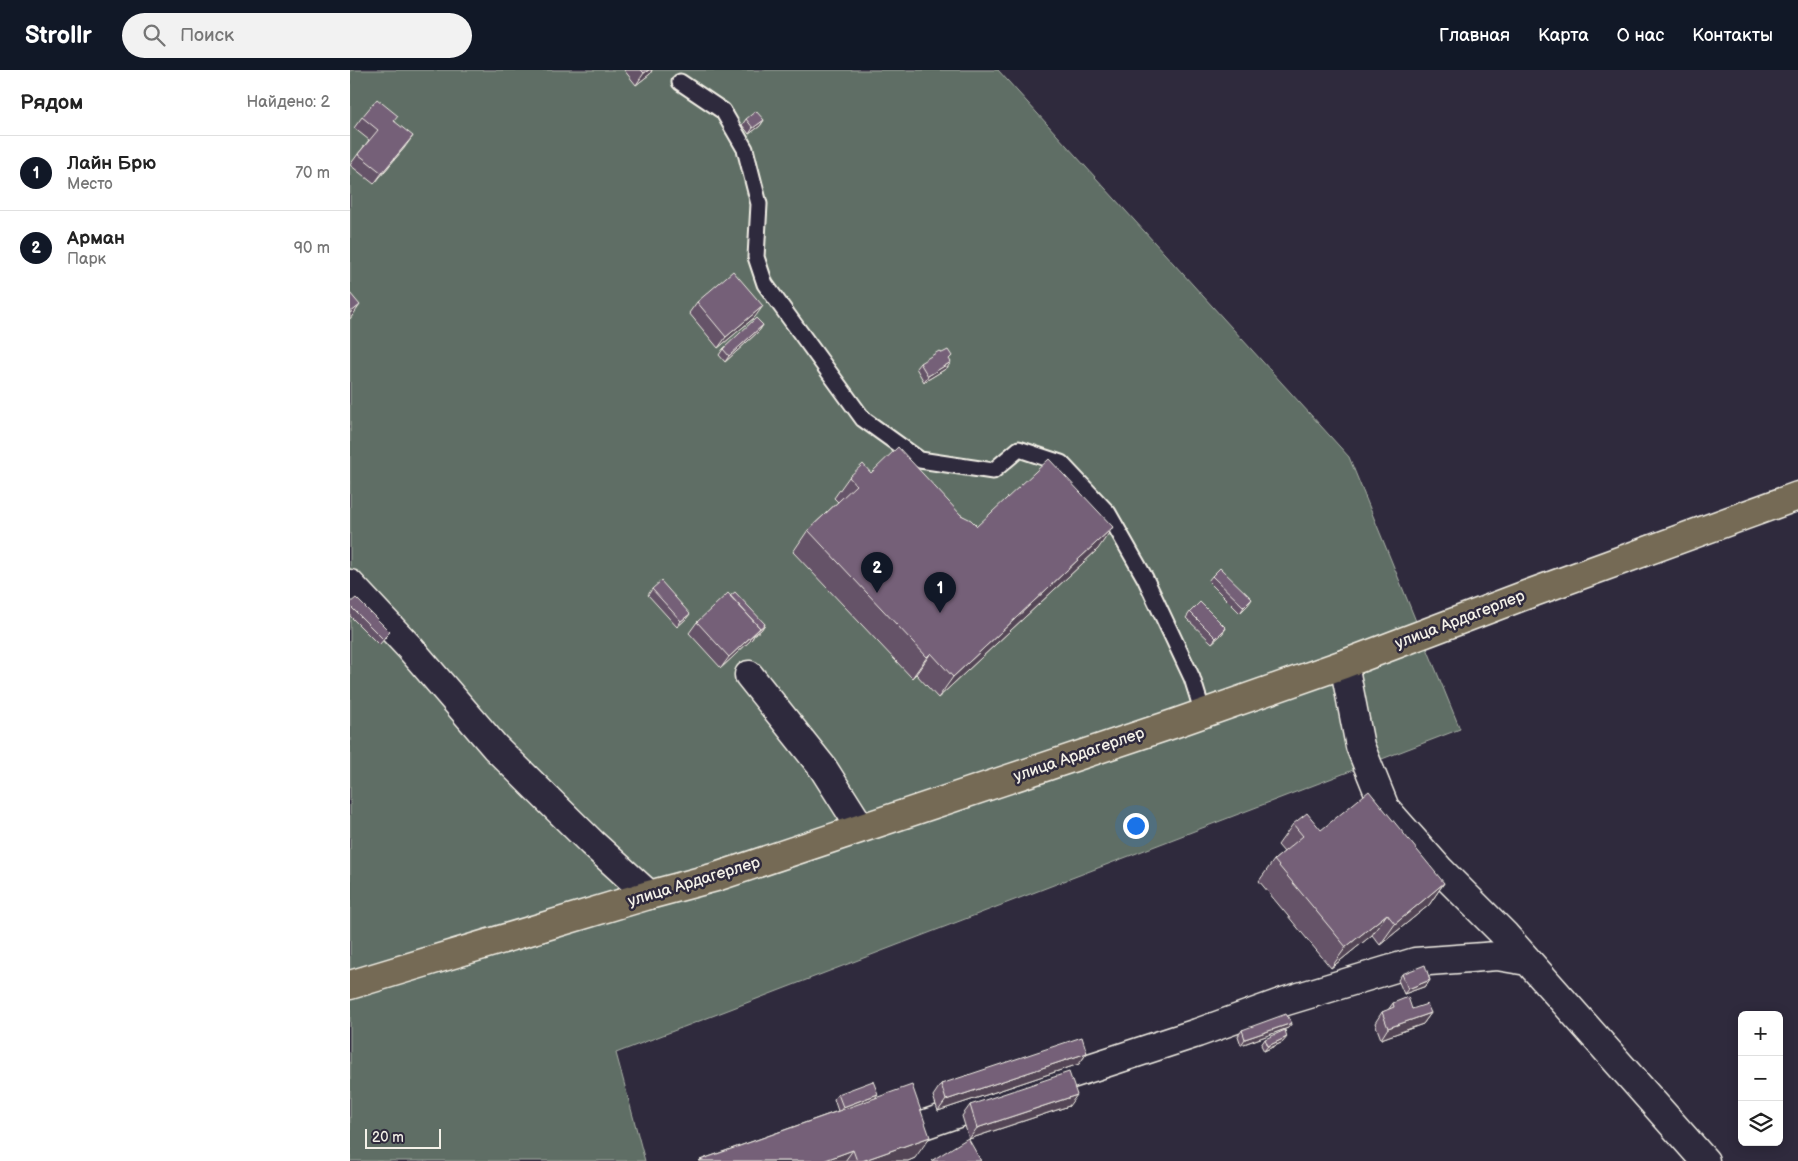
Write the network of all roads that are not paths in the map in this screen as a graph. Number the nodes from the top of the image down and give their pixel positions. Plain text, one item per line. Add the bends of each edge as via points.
1 (680, 82) dead end
2 (1798, 496) edge
3 (350, 584) edge
4 (1344, 664) junction
5 (749, 675) dead end
6 (1203, 713) junction
7 (861, 828) junction
8 (649, 895) junction
9 (1527, 961) junction
10 (350, 986) edge
11 (923, 1125) edge
12 (1705, 1161) edge

1 - 6 lane via 723,111 745,149 759,204 756,257 765,284 863,419 920,460 993,470 1019,449 1061,463 1108,513 1145,578 1192,678
2 - 4 main road, улица Ардагерлер
3 - 8 street via 495,747 592,844
4 - 6 main road, улица Ардагерлер
4 - 9 street via 1360,746 1385,808
5 - 7 street via 823,768
6 - 7 main road, улица Ардагерлер
7 - 8 main road, улица Ардагерлер via 716,877
8 - 10 main road, улица Ардагерлер
9 - 11 street via 1497,956 1415,962 1286,1001
9 - 12 street

